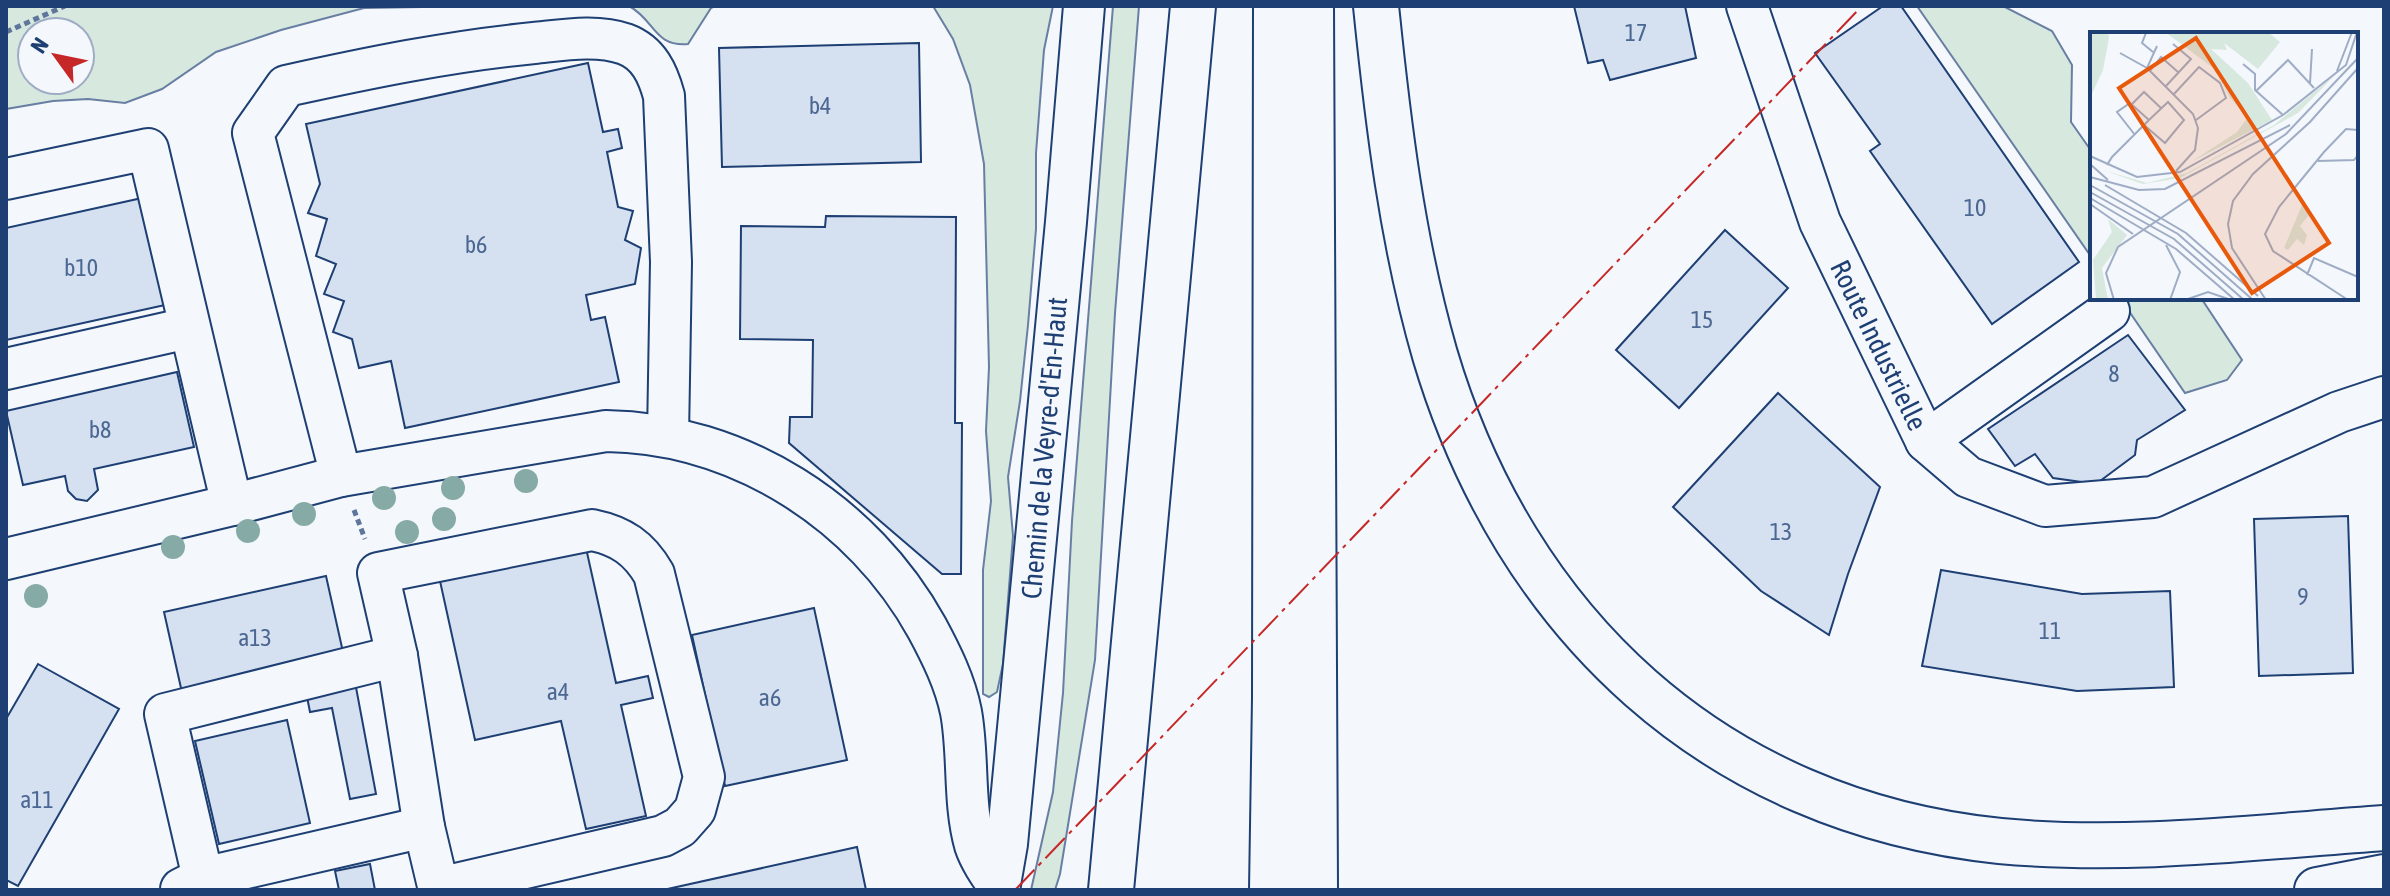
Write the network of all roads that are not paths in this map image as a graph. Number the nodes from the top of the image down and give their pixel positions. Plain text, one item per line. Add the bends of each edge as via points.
1 (1084, 6) edge
2 (1193, 6) edge
3 (1276, 6) edge
4 (1311, 6) edge
5 (1376, 6) edge
6 (1747, 6) edge
7 (6, 179) edge
8 (2109, 311) dead end
9 (188, 328) junction
10 (6, 369) edge
11 (2384, 397) edge
12 (668, 436) junction
13 (1926, 441) junction
14 (341, 476) junction
15 (232, 505) junction
16 (14, 546) edge
17 (397, 656) junction
18 (424, 827) junction
19 (2384, 828) edge
20 (2384, 877) edge
21 (192, 884) edge
22 (999, 888) edge
23 (439, 889) edge
24 (1111, 890) edge
25 (1272, 890) edge
26 (1315, 890) edge
27 (2317, 890) edge

1 - 22 street, Chemin de la Veyre-d'En-Haut
2 - 24 highway
3 - 25 highway
4 - 26 highway
5 - 19 highway via 1412,260 1435,355 1466,442 1509,530 1560,605 1622,674 1659,705 1778,779 1864,813 1953,834 2098,846
6 - 13 street, Route Industrielle via 1820,222
7 - 9 street via 148,149
8 - 13 street
9 - 10 street
9 - 15 street
11 - 13 street, Route Industrielle via 2339,412 2153,497 2045,506 1968,477
12 - 14 street via 606,431
12 - 14 street via 671,262 664,96 658,74 626,44 580,39 499,46 286,86 253,133
12 - 22 street via 787,483 849,528 893,576 951,679 961,711 976,846
14 - 15 street
15 - 16 street
17 - 18 street
17 - 21 street via 165,714
17 - 23 street via 378,573 592,530 612,534 644,556 654,574 704,777 695,810 663,836
18 - 21 street
18 - 23 street
20 - 27 highway

